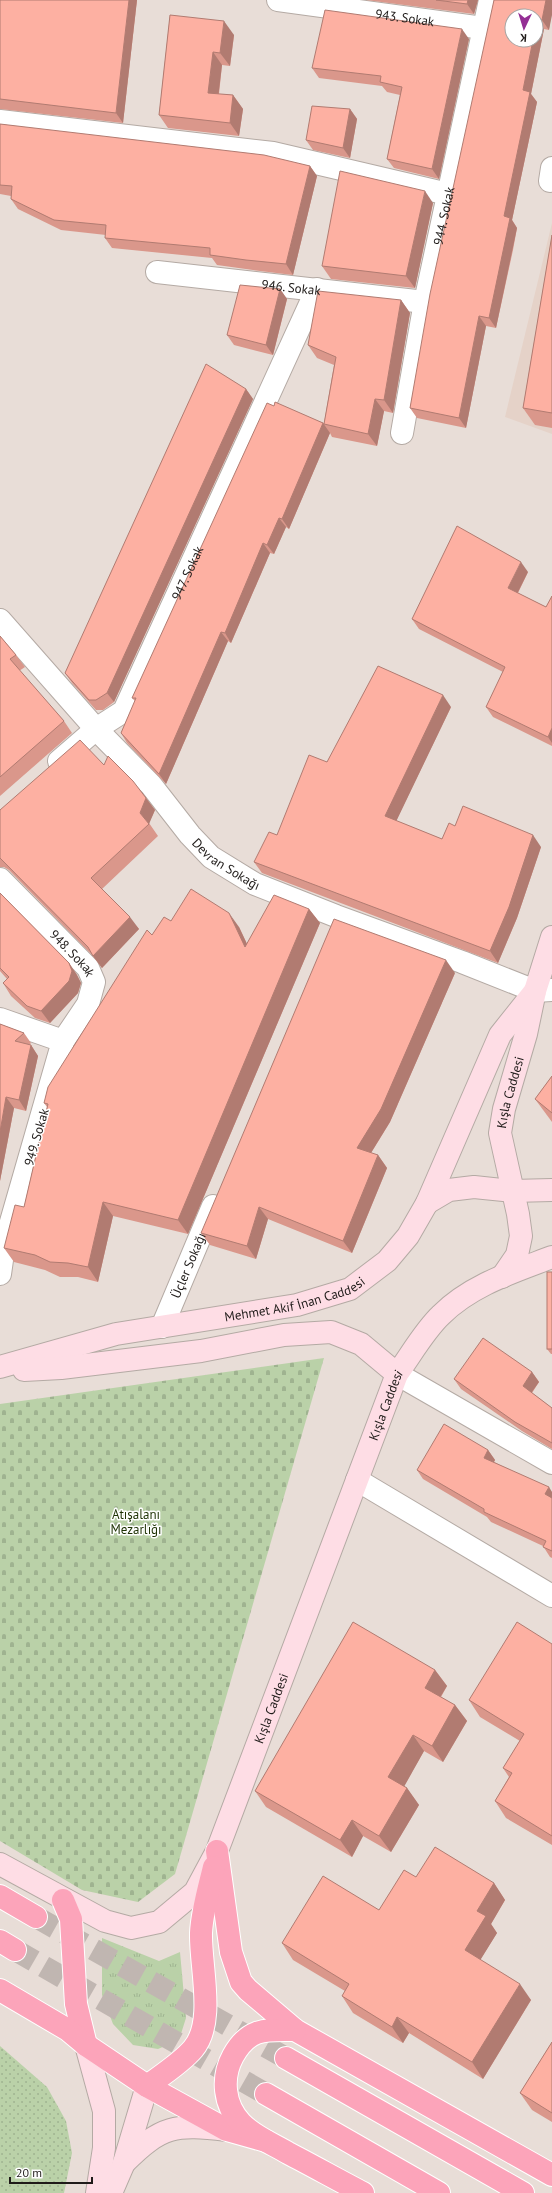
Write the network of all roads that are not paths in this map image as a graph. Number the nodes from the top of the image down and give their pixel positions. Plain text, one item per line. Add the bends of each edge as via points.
1 (278, 0) edge
2 (490, 0) edge
3 (351, 5) edge
4 (483, 28) junction
5 (0, 122) edge
6 (448, 194) junction
7 (157, 272) dead end
8 (317, 289) junction
9 (425, 302) junction
10 (402, 433) dead end
11 (0, 620) edge
12 (96, 729) junction
13 (42, 776) edge
14 (0, 879) edge
15 (336, 916) junction
16 (552, 937) edge
17 (327, 938) edge
18 (543, 991) edge
19 (0, 1019) edge
20 (63, 1041) junction
21 (221, 1187) edge
22 (552, 1190) edge
23 (512, 1191) junction
24 (427, 1203) junction
25 (2, 1246) edge
26 (552, 1257) edge
27 (0, 1274) edge
28 (502, 1277) junction
29 (162, 1327) junction
30 (0, 1367) edge
31 (0, 1371) edge
32 (397, 1374) junction
33 (552, 1463) edge
34 (357, 1480) junction
35 (552, 1596) edge
36 (217, 1851) junction
37 (0, 1864) edge
38 (0, 1896) edge
39 (63, 1900) junction
40 (36, 1917) tunnel mouth
41 (0, 1990) edge
42 (295, 2030) junction
43 (86, 2046) junction
44 (286, 2058) tunnel mouth
45 (147, 2086) junction
46 (266, 2094) tunnel mouth
47 (226, 2130) junction
48 (266, 2141) junction
49 (124, 2162) junction
50 (552, 2175) edge
51 (97, 2193) edge
52 (111, 2193) edge
53 (363, 2193) edge
54 (439, 2193) edge
55 (523, 2193) edge

1 - 3 street, 943. Sokak
2 - 4 street, 944. Sokak
3 - 4 street, 943. Sokak
4 - 6 street, 944. Sokak
5 - 6 street via 273,153
6 - 9 street, 944. Sokak
7 - 8 street, 946. Sokak
8 - 9 street, 946. Sokak
8 - 12 street, 947. Sokak via 124,711
9 - 10 street, 944. Sokak
11 - 12 street, Devran Sokağı
12 - 13 street, 947. Sokak
12 - 15 street, Devran Sokağı via 151,785 190,835 211,857 255,884
14 - 20 street, 948. Sokak via 88,968 94,982 88,1004
15 - 17 street
15 - 18 street, Devran Sokağı
16 - 18 main road, Kışla Caddesi
18 - 23 main road, Kışla Caddesi via 526,1034 504,1109 500,1133
18 - 24 main road, Kışla Caddesi via 500,1035
19 - 20 street
20 - 25 street, 949. Sokak
21 - 29 street, Üçler Sokağı
22 - 23 main road, Mehmet Akif İnan Caddesi
23 - 24 main road, Mehmet Akif İnan Caddesi via 474,1187 449,1190
23 - 28 main road, Kışla Caddesi via 521,1236 516,1255
24 - 29 main road, Mehmet Akif İnan Caddesi via 408,1236 387,1261 350,1289 297,1305
25 - 27 street, 949. Sokak
26 - 28 main road
28 - 32 main road, Kışla Caddesi via 465,1295 440,1316
29 - 30 main road, Mehmet Akif İnan Caddesi via 116,1334
31 - 32 main road via 68,1367 201,1351 284,1335 331,1332 361,1344
32 - 33 street
32 - 34 main road, Kışla Caddesi
34 - 35 street
34 - 36 main road, Kışla Caddesi
36 - 39 main road, Kışla Caddesi via 196,1892 159,1922 130,1928 105,1921
36 - 42 highway via 231,1952 241,1982
36 - 45 highway via 201,1931 205,1988 203,2028 193,2049
37 - 39 main road, Kışla Caddesi
38 - 40 highway
39 - 43 highway via 71,1918 76,2004
41 - 43 highway via 68,2030
42 - 48 highway via 263,2030 249,2036 239,2044 230,2062 224,2084 231,2108 242,2124
42 - 50 highway
43 - 45 highway
43 - 51 main road via 104,2111 104,2148
44 - 55 highway
45 - 47 highway
45 - 49 main road
46 - 54 highway
47 - 48 highway
47 - 49 main road via 194,2126 166,2130 151,2138
48 - 53 highway
49 - 52 main road

